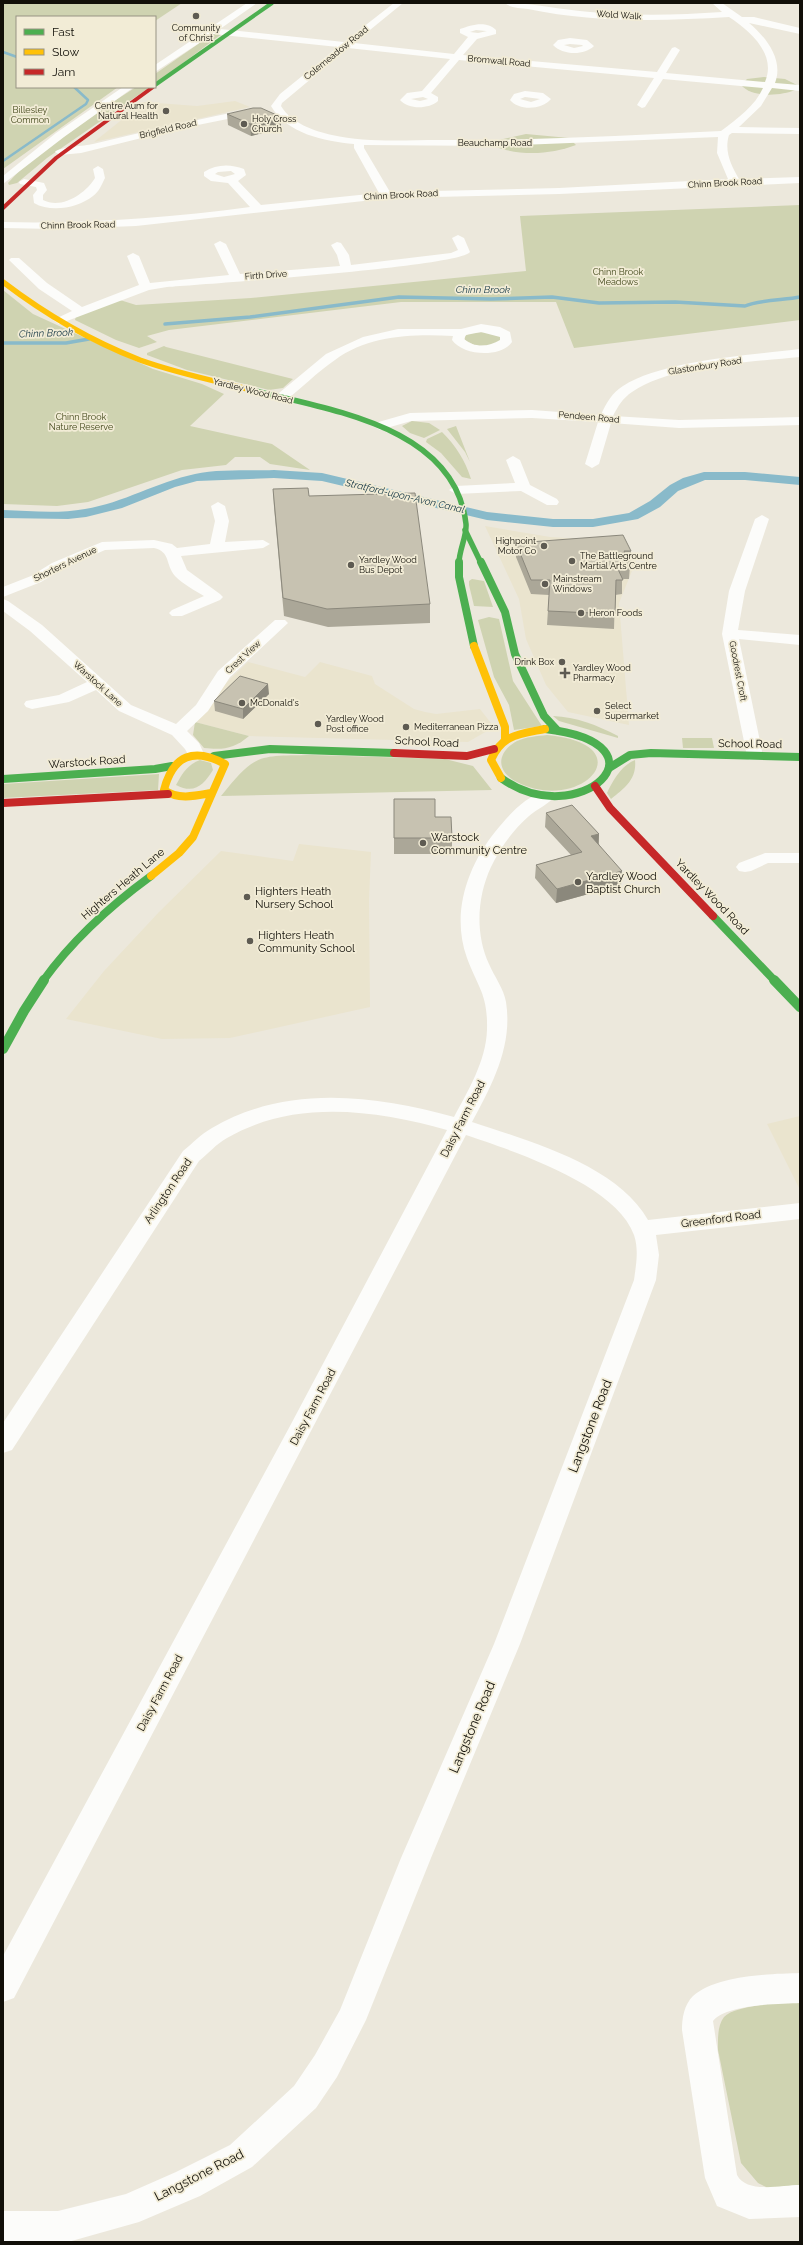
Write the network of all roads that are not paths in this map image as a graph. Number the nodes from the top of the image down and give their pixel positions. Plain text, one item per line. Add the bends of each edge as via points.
1 (253, 3) edge
2 (272, 3) edge
3 (399, 3) edge
4 (509, 3) edge
5 (716, 3) edge
6 (730, 14) junction
7 (740, 20) junction
8 (213, 31) junction
9 (800, 31) edge
10 (229, 33) junction
11 (475, 36) dead end
12 (344, 45) junction
13 (571, 50) dead end
14 (675, 50) dead end
15 (455, 57) junction
16 (558, 67) junction
17 (156, 68) edge
18 (660, 76) junction
19 (156, 85) edge
20 (769, 85) junction
21 (128, 88) edge
22 (151, 88) edge
23 (800, 88) edge
24 (425, 94) dead end
25 (536, 94) dead end
26 (642, 105) dead end
27 (269, 108) junction
28 (800, 130) edge
29 (727, 132) junction
30 (359, 141) junction
31 (60, 152) junction
32 (98, 169) dead end
33 (230, 179) dead end
34 (800, 180) edge
35 (3, 181) edge
36 (735, 182) junction
37 (21, 186) junction
38 (3, 187) edge
39 (386, 195) junction
40 (3, 208) edge
41 (258, 209) junction
42 (3, 225) edge
43 (458, 238) dead end
44 (220, 244) dead end
45 (337, 245) dead end
46 (133, 256) dead end
47 (14, 260) dead end
48 (346, 269) junction
49 (236, 278) junction
50 (3, 282) edge
51 (146, 287) junction
52 (81, 312) junction
53 (59, 320) junction
54 (461, 333) dead end
55 (800, 353) edge
56 (280, 398) junction
57 (607, 419) junction
58 (800, 421) edge
59 (380, 426) junction
60 (513, 460) dead end
61 (592, 464) dead end
62 (524, 486) junction
63 (458, 495) junction
64 (552, 502) dead end
65 (218, 506) dead end
66 (762, 519) dead end
67 (465, 528) junction
68 (263, 544) dead end
69 (217, 547) junction
70 (174, 553) junction
71 (466, 576) junction
72 (488, 576) junction
73 (3, 592) edge
74 (3, 604) edge
75 (492, 612) dead end
76 (504, 612) junction
77 (177, 613) dead end
78 (280, 623) dead end
79 (730, 634) junction
80 (800, 640) edge
81 (98, 683) junction
82 (32, 704) dead end
83 (178, 730) junction
84 (557, 730) junction
85 (505, 739) junction
86 (594, 741) junction
87 (494, 749) junction
88 (290, 750) junction
89 (652, 753) junction
90 (196, 754) junction
91 (214, 756) junction
92 (467, 756) junction
93 (755, 756) junction
94 (800, 757) edge
95 (491, 765) junction
96 (172, 766) junction
97 (609, 768) junction
98 (225, 771) junction
99 (3, 779) edge
100 (596, 786) junction
101 (518, 790) junction
102 (211, 793) junction
103 (168, 794) junction
104 (571, 795) junction
105 (184, 796) junction
106 (546, 796) junction
107 (3, 803) edge
108 (607, 804) junction
109 (521, 812) junction
110 (203, 814) junction
111 (800, 858) edge
112 (745, 868) dead end
113 (800, 1007) edge
114 (5, 1040) edge
115 (460, 1126) junction
116 (800, 1211) edge
117 (642, 1229) junction
118 (3, 1443) edge
119 (3, 1987) edge
120 (800, 1988) edge
121 (800, 2201) edge
122 (3, 2228) edge

1 - 8 street
2 - 10 street
3 - 12 street, Colemeadow Road
4 - 6 street, Wold Walk via 560,11 645,17
5 - 6 street
6 - 7 street
7 - 9 street via 754,20
7 - 20 street via 760,38 767,50 774,70
8 - 10 street, Bromwall Road
8 - 17 street
10 - 12 street, Bromwall Road
10 - 19 street
11 - 15 street
12 - 15 street, Bromwall Road
12 - 27 street, Colemeadow Road
13 - 16 street
14 - 18 street
15 - 16 street, Bromwall Road
15 - 24 street
16 - 18 street, Bromwall Road
16 - 25 street
18 - 20 street, Bromwall Road
18 - 26 street
20 - 23 street, Bromwall Road
20 - 29 street via 756,107
21 - 35 street via 60,135
22 - 31 street
27 - 30 street, Beauchamp Road via 308,130 327,137
27 - 31 street, Brigfield Road via 178,126 81,150
28 - 29 street, Beauchamp Road
29 - 30 street, Beauchamp Road via 497,144
29 - 36 street via 722,139 723,159
30 - 39 street via 359,148
31 - 37 street
32 - 37 street via 100,178 91,193 67,203 41,203 38,201 38,195 42,190 40,185
33 - 41 street
34 - 36 street, Chinn Brook Road
36 - 39 street, Chinn Brook Road via 559,191
37 - 38 street
37 - 40 street
39 - 41 street, Chinn Brook Road
41 - 42 street, Chinn Brook Road via 139,223
43 - 48 street, Firth Drive via 464,252 453,256
44 - 49 street
45 - 48 street via 343,255
46 - 51 street
47 - 52 street via 43,286
48 - 49 street, Firth Drive
49 - 51 street, Firth Drive
50 - 53 street, Yardley Wood Road
51 - 52 street, Firth Drive
52 - 53 street, Firth Drive
53 - 56 street, Yardley Wood Road via 127,354 180,372
54 - 56 street via 410,331 363,341 338,352
55 - 57 street, Glastonbury Road via 658,374 623,392 614,401
56 - 59 street, Yardley Wood Road via 332,410
57 - 58 street, Pendeen Road via 679,424
57 - 59 street, Pendeen Road via 561,414 497,414 410,417
57 - 61 street, Glastonbury Road
59 - 63 street, Yardley Wood Road via 413,442 426,452 445,470
60 - 62 street
62 - 63 street
62 - 64 street via 532,493
63 - 67 street, Yardley Wood Road
65 - 69 street via 222,521
66 - 79 street, Goodrest Croft via 737,591
67 - 71 street, Yardley Wood Road via 459,552
67 - 72 street, Yardley Wood Road
68 - 69 street
69 - 70 street
70 - 73 street, Shorters Avenue via 167,547 154,544 102,546 36,579
70 - 77 street via 173,561 178,571 215,597
71 - 72 street
71 - 85 street, Yardley Wood Road via 474,648 505,727
72 - 76 street, Yardley Wood Road
74 - 81 street, Warstock Lane via 36,628
75 - 76 street
76 - 84 street, Yardley Wood Road via 515,654 544,716
78 - 83 street, Crest View via 224,674 202,708
79 - 80 street
79 - 93 street, Goodrest Croft
81 - 82 street via 63,699
81 - 83 street, Warstock Lane via 125,708
83 - 90 street, Warstock Lane
84 - 85 street via 532,730
84 - 86 street via 575,733
85 - 87 street
86 - 89 street, School Road
86 - 97 street via 608,755
87 - 92 street, School Road
87 - 95 street
88 - 91 street, School Road via 264,749
88 - 92 street, School Road
88 - 98 street, School Road via 260,755
89 - 93 street, School Road
89 - 97 street, School Road via 630,755
90 - 91 street
90 - 96 street via 183,758
91 - 98 street via 225,764
92 - 95 street, School Road
93 - 94 street, School Road
95 - 101 street via 498,778
96 - 99 street, Warstock Road via 155,770
96 - 103 street via 165,779 164,790
97 - 100 street via 604,780
98 - 102 street
100 - 104 street
100 - 108 street, Yardley Wood Road
101 - 106 street
101 - 109 street via 522,800
102 - 105 street
102 - 110 street, Highters Heath Lane
103 - 105 street
103 - 107 street
104 - 106 street
104 - 108 street
105 - 110 street
106 - 109 street, Daisy Farm Road
108 - 113 street, Yardley Wood Road
109 - 115 street, Daisy Farm Road via 500,837 472,895 470,918 473,948 495,999 498,1023 495,1048 480,1088
110 - 114 street, Highters Heath Lane via 189,841 98,919 78,940 40,984
111 - 112 street via 765,858
115 - 117 street, Langstone Road via 589,1176 626,1206
115 - 118 street, Arlington Road via 390,1110 337,1104 295,1106 254,1117 218,1134 191,1156
115 - 119 street, Daisy Farm Road
116 - 117 street, Greenford Road
117 - 122 street, Langstone Road via 650,1249 645,1280 626,1332 508,1644 416,1858 351,2020 326,2066 305,2097 242,2156 188,2184 127,2210 58,2228
120 - 121 street via 722,1997 706,2005 698,2014 697,2030 721,2178 729,2194 750,2203

